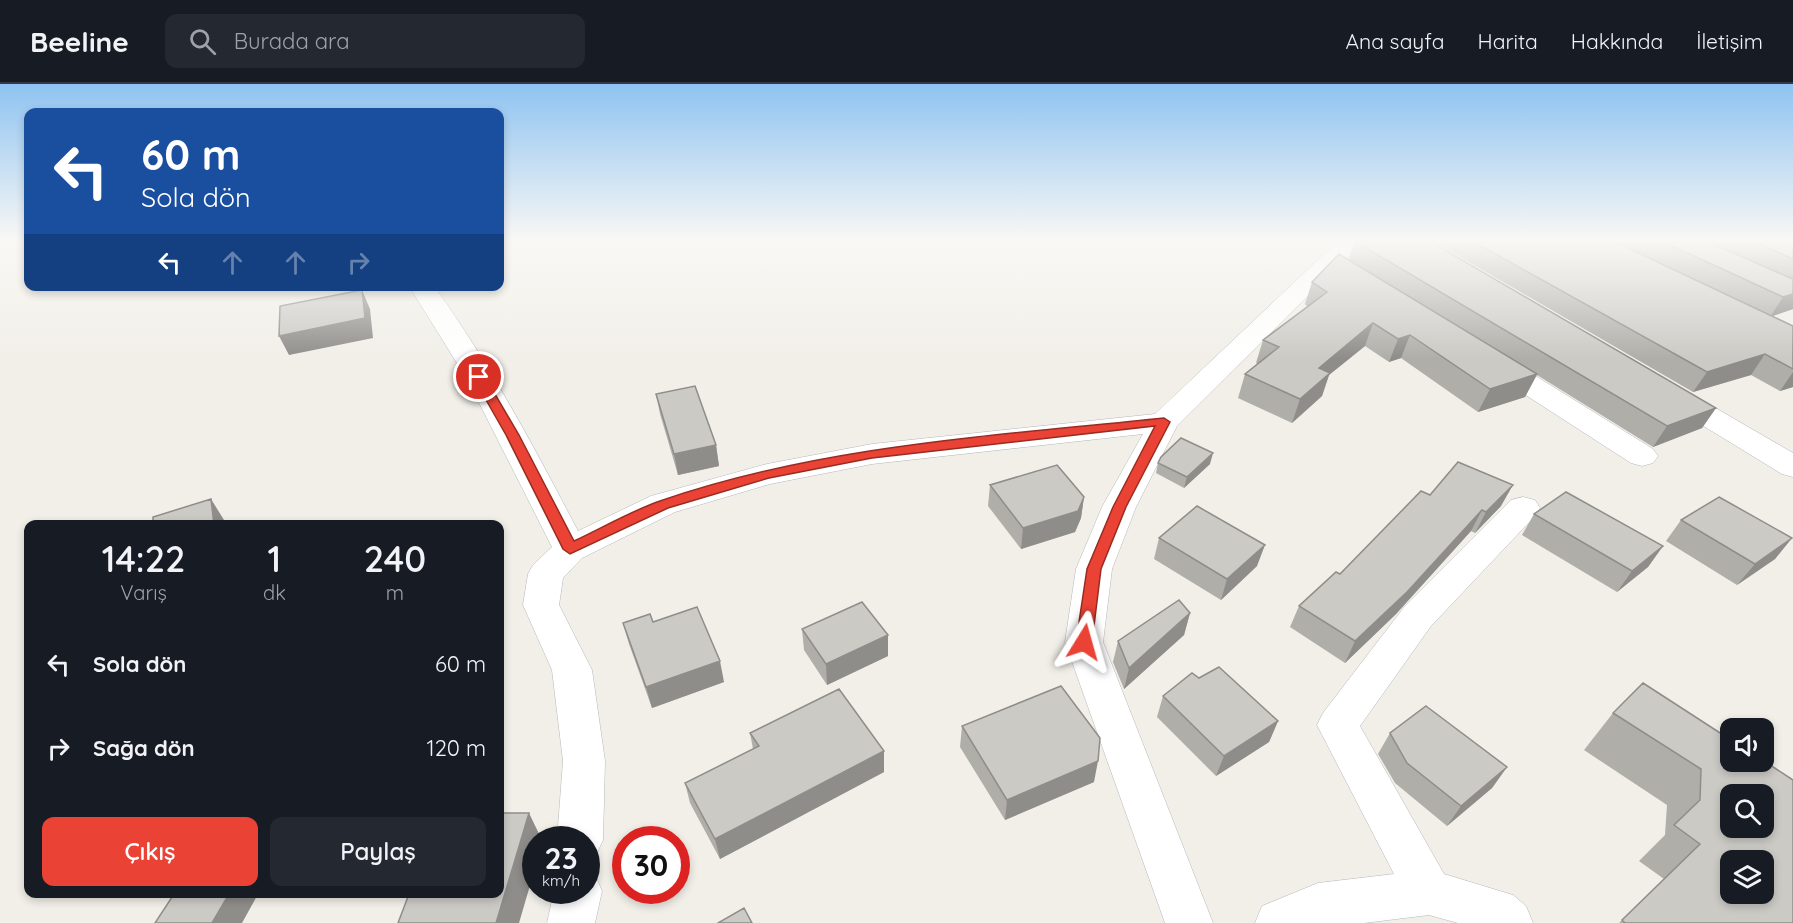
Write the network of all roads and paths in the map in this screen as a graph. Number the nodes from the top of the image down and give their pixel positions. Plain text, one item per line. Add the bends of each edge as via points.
1 (1319, 281) edge
2 (426, 291) edge
3 (1475, 350) edge
4 (1652, 383) edge
5 (1164, 422) junction
6 (1642, 456) dead end
7 (1793, 467) edge
8 (1523, 508) dead end
9 (570, 549) junction
10 (581, 826) edge
11 (1429, 892) junction
12 (577, 904) edge
13 (571, 923) edge
14 (1189, 923) edge
15 (1279, 923) edge
16 (1509, 923) edge

1 - 5 street
2 - 9 street via 446,319 512,435
3 - 6 street
4 - 7 street
5 - 9 street via 872,454 767,474 663,504
5 - 14 street via 1119,507 1094,569 1084,642
8 - 11 street via 1418,616 1338,725
9 - 10 street via 546,574 541,605 572,670 584,761
11 - 15 street via 1318,906
11 - 16 street via 1496,911
12 - 13 street

